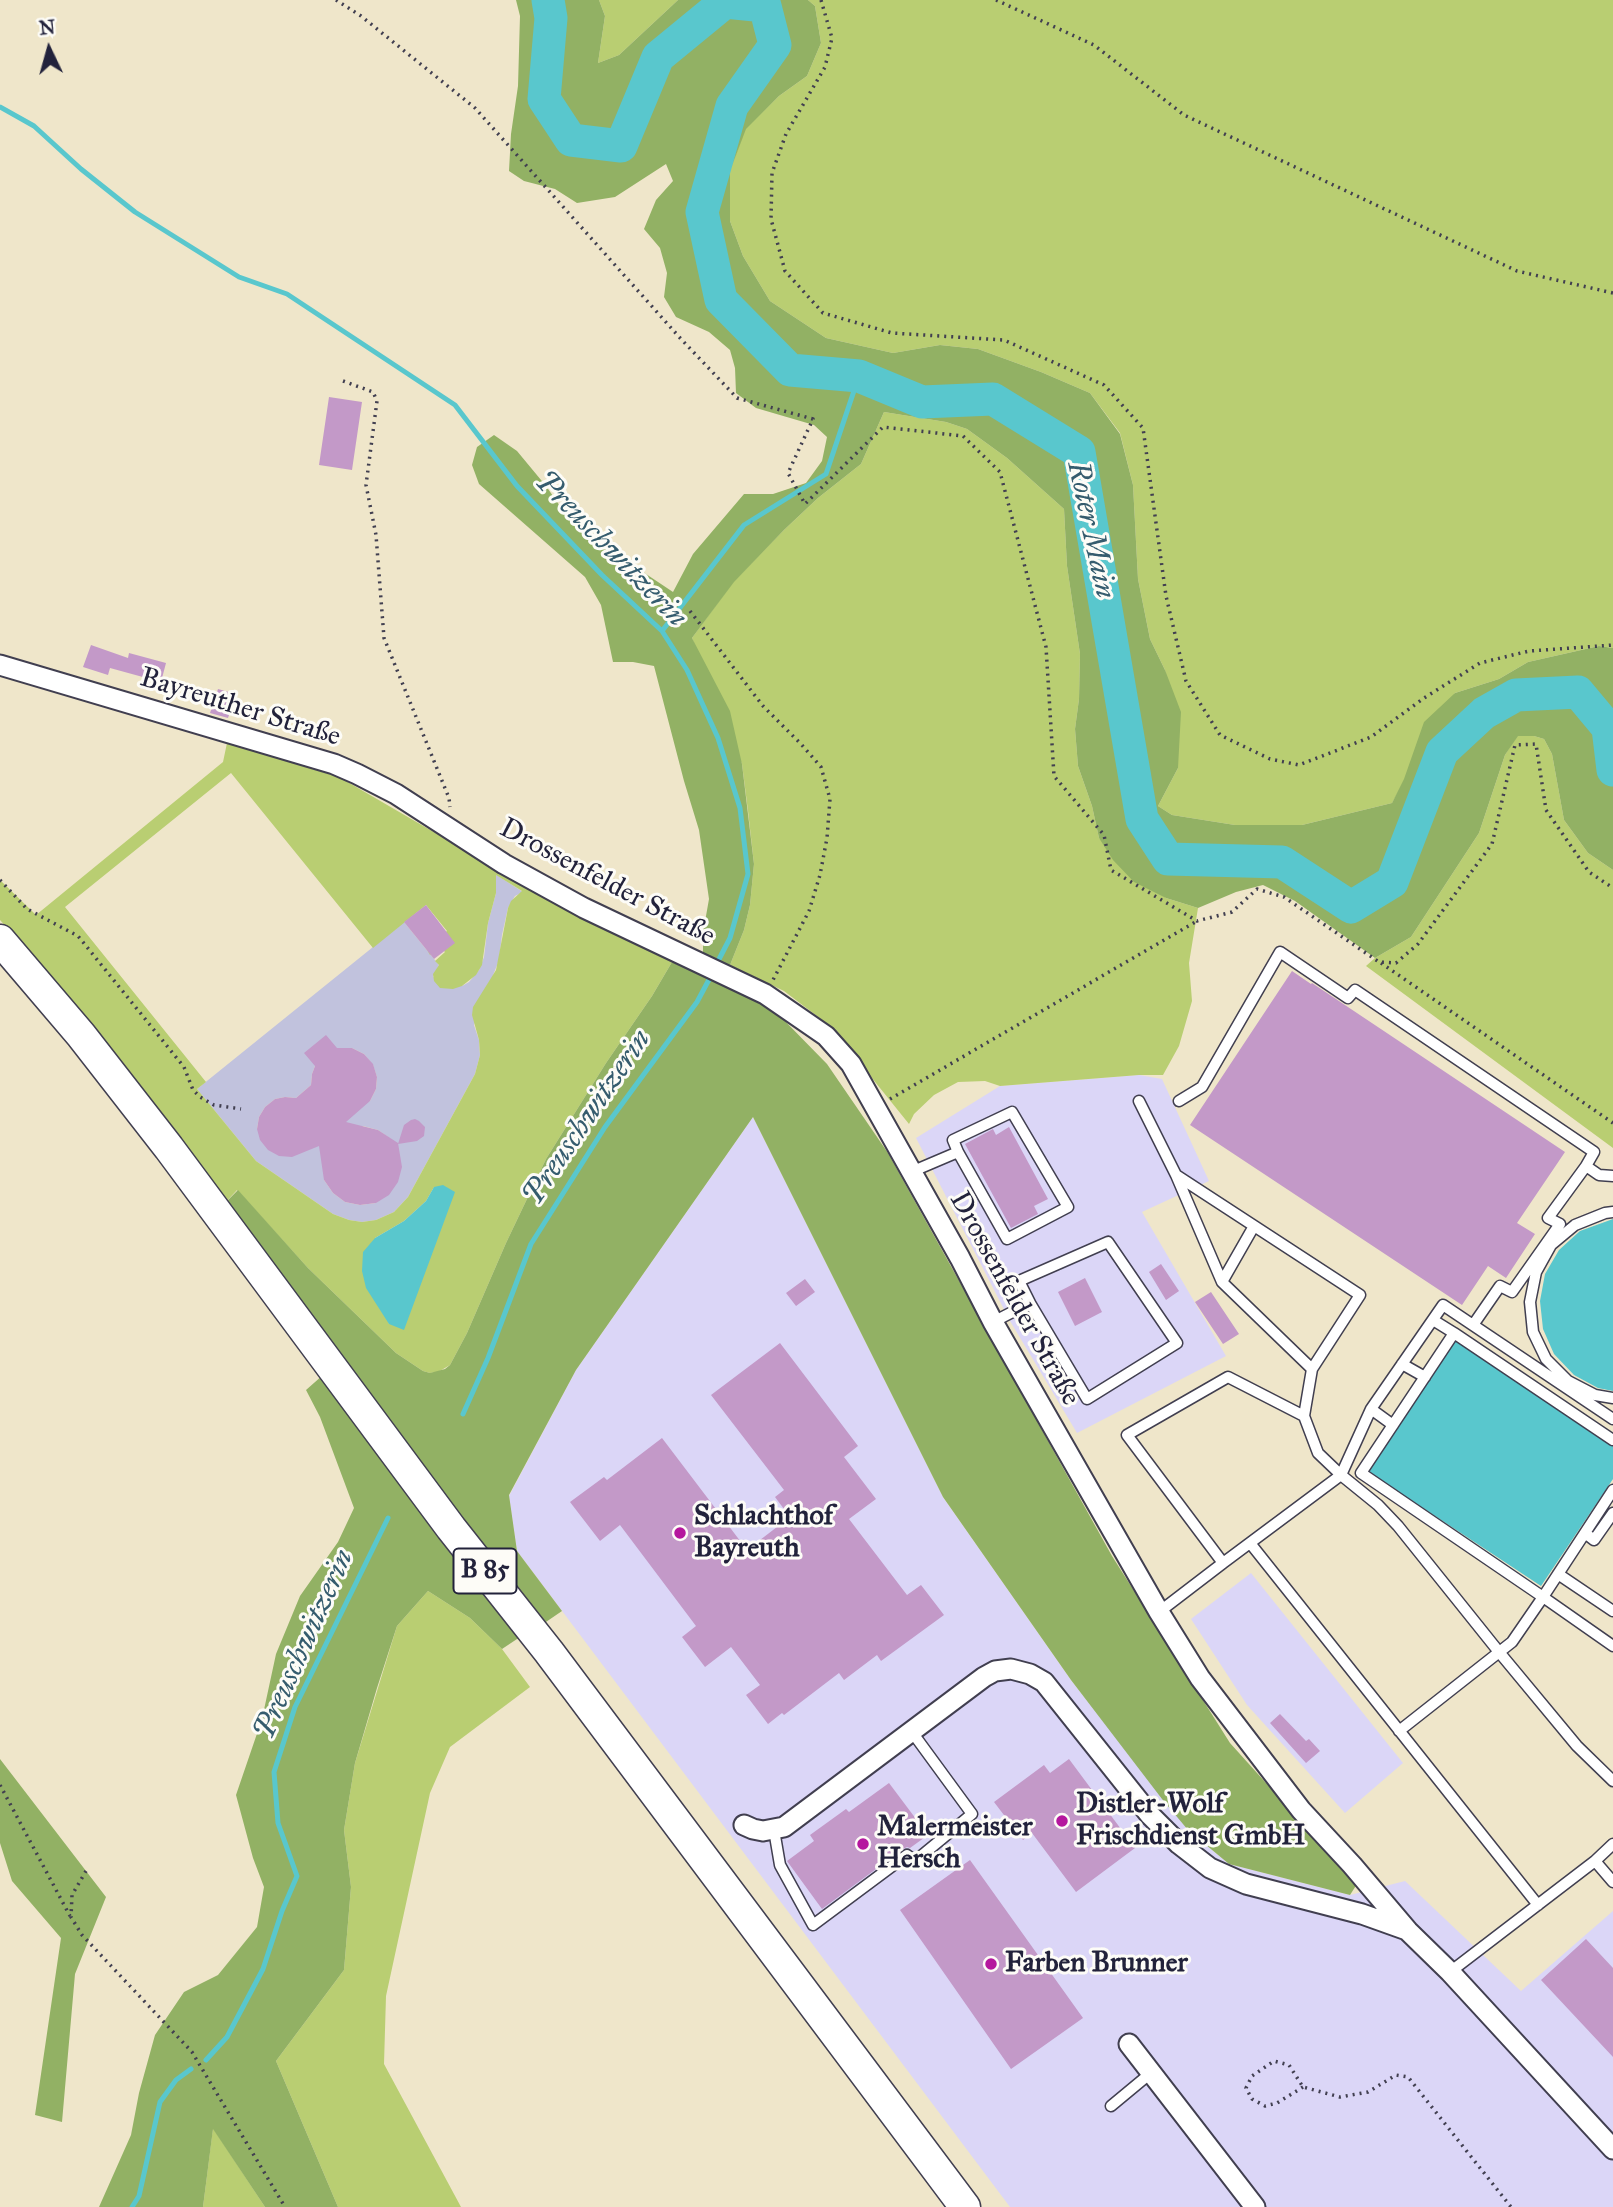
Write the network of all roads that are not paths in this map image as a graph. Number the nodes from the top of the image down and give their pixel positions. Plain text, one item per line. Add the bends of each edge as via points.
1 (0, 665) edge
2 (453, 830) joint
3 (0, 940) edge
4 (1139, 1101) dead end
5 (1179, 1101) dead end
6 (958, 1152) junction
7 (1586, 1166) junction
8 (911, 1172) junction
9 (1175, 1175) junction
10 (1613, 1176) edge
11 (1613, 1212) edge
12 (1254, 1226) junction
13 (1549, 1244) junction
14 (1222, 1282) junction
15 (1030, 1303) junction
16 (1433, 1320) junction
17 (993, 1322) junction
18 (1473, 1325) junction
19 (1454, 1333) junction
20 (1402, 1364) junction
21 (1312, 1368) junction
22 (1425, 1377) junction
23 (1551, 1378) junction
24 (1566, 1383) junction
25 (1542, 1392) junction
26 (1613, 1398) edge
27 (1371, 1409) junction
28 (1304, 1416) junction
29 (1613, 1419) edge
30 (1393, 1425) junction
31 (1613, 1440) edge
32 (1341, 1475) junction
33 (1613, 1490) edge
34 (1613, 1513) edge
35 (1585, 1533) junction
36 (1250, 1543) junction
37 (1223, 1563) junction
38 (1558, 1574) junction
39 (1543, 1597) junction
40 (1613, 1611) edge
41 (1159, 1612) junction
42 (1613, 1646) edge
43 (1499, 1652) junction
44 (912, 1731) junction
45 (1399, 1731) junction
46 (1613, 1781) edge
47 (744, 1825) dead end
48 (774, 1830) junction
49 (1613, 1844) edge
50 (1595, 1861) junction
51 (1613, 1882) edge
52 (1538, 1905) junction
53 (1408, 1931) junction
54 (1450, 1972) junction
55 (1129, 2045) dead end
56 (1152, 2072) junction
57 (1111, 2106) dead end
58 (1613, 2149) edge
59 (965, 2207) edge
60 (1255, 2207) edge

1 - 2 street, Bayreuther Straße via 334,764 396,794
2 - 8 street, Drossenfelder Straße via 584,908 760,991 826,1036 851,1064
3 - 59 main road, B 85 via 169,1148
4 - 9 lane
5 - 7 lane via 1202,1087 1280,951 1348,998 1355,990 1594,1152
6 - 6 lane via 1007,1239 1068,1207 1012,1112 953,1140
6 - 8 lane
7 - 10 lane via 1599,1175
7 - 13 lane via 1548,1218 1560,1224
8 - 17 street, Drossenfelder Straße
9 - 12 lane
9 - 14 lane
11 - 13 lane via 1575,1225
12 - 14 lane
12 - 21 lane via 1360,1295
13 - 18 lane via 1512,1293 1500,1286
13 - 24 lane via 1530,1301 1533,1332 1546,1359
14 - 21 lane
15 - 15 lane via 1019,1282 1108,1242 1177,1343 1087,1399
15 - 17 lane
16 - 18 lane via 1443,1305
16 - 19 lane
16 - 20 lane
17 - 41 street, Drossenfelder Straße
18 - 23 lane
19 - 22 lane
19 - 25 lane
20 - 22 lane
20 - 27 lane
21 - 28 lane
22 - 30 lane
23 - 24 lane
23 - 25 lane
24 - 26 lane
24 - 29 lane
25 - 31 lane
27 - 30 lane
27 - 32 lane
28 - 32 lane via 1318,1453
28 - 37 lane via 1228,1377 1127,1434
30 - 39 lane via 1361,1473
32 - 36 lane
32 - 43 lane via 1398,1526
33 - 35 lane
34 - 35 lane via 1594,1540
35 - 38 lane
36 - 37 lane
36 - 45 lane
37 - 41 lane
38 - 39 lane
38 - 40 lane
39 - 42 lane
39 - 43 lane via 1512,1642
41 - 53 street, Drossenfelder Straße via 1200,1678 1301,1810
43 - 45 lane
43 - 46 lane via 1577,1746
44 - 48 street, Drossenfelder Straße
44 - 48 lane via 972,1814 915,1861 907,1855 813,1925 780,1865
44 - 53 street, Drossenfelder Straße via 995,1671 1030,1674 1044,1682 1150,1815 1210,1868 1246,1884 1363,1913
45 - 52 lane
47 - 48 street
49 - 50 lane
50 - 51 lane
50 - 52 lane
52 - 54 lane
53 - 54 street, Drossenfelder Straße
54 - 58 street, Drossenfelder Straße
55 - 56 street
56 - 57 lane
56 - 60 street

